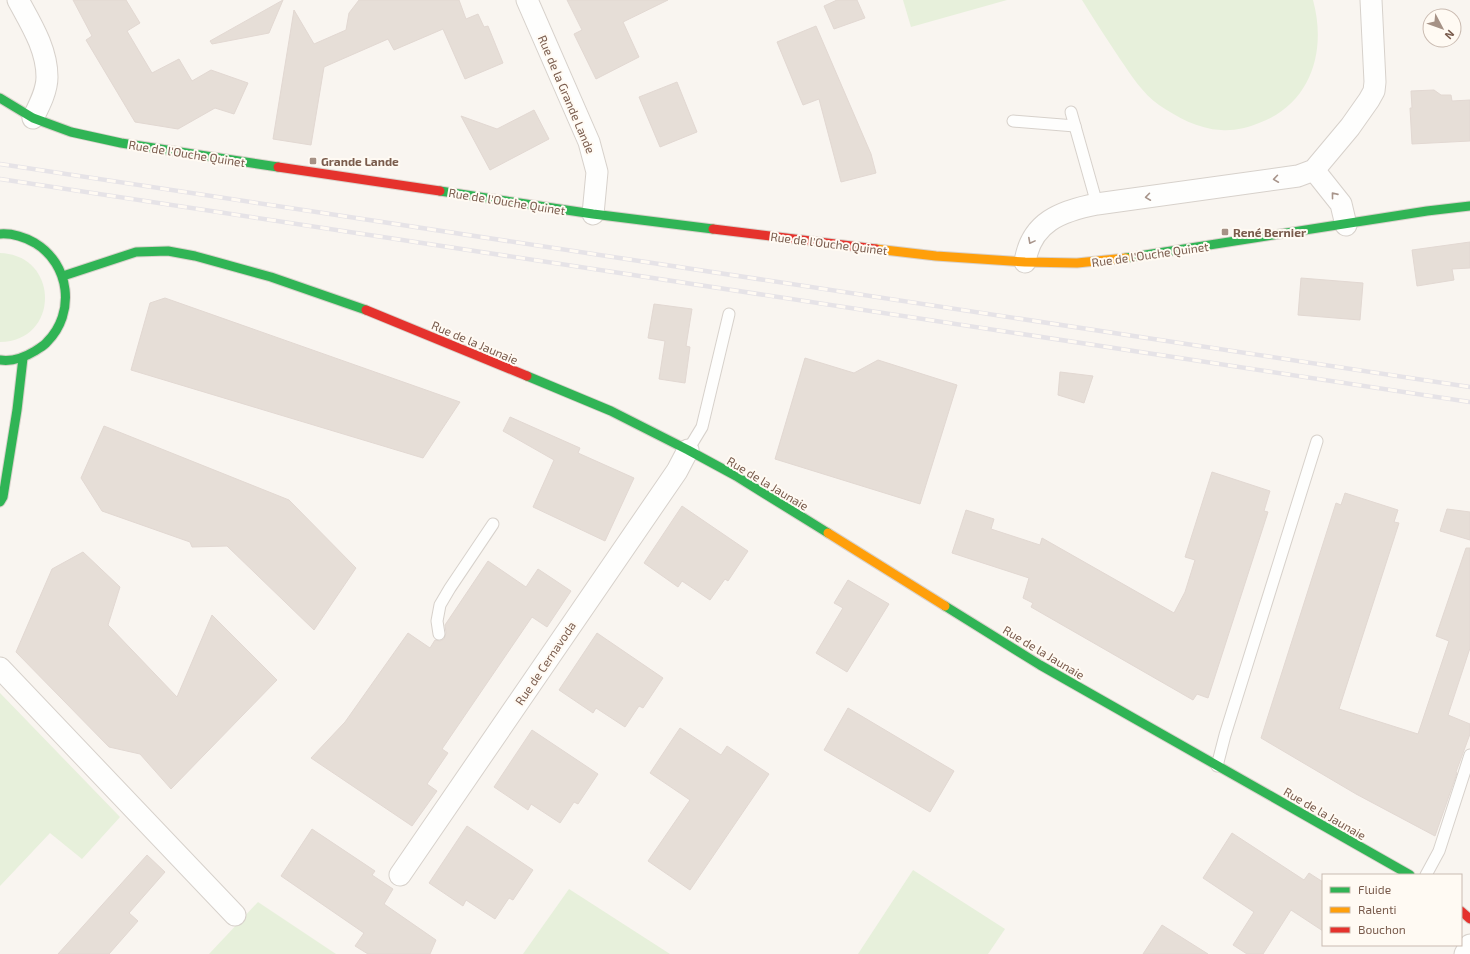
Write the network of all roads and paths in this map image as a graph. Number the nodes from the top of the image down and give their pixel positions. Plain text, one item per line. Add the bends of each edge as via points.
1 (18, 0) edge
2 (528, 0) edge
3 (1371, 0) edge
4 (0, 98) edge
5 (1071, 112) dead end
6 (33, 118) junction
7 (1013, 121) dead end
8 (1075, 126) junction
9 (1314, 170) junction
10 (1097, 204) junction
11 (1470, 206) edge
12 (593, 214) junction
13 (1346, 224) junction
14 (0, 234) edge
15 (1024, 262) junction
16 (63, 276) junction
17 (729, 314) dead end
18 (23, 358) junction
19 (0, 360) edge
20 (1317, 441) dead end
21 (688, 450) junction
22 (0, 502) edge
23 (493, 524) dead end
24 (439, 634) dead end
25 (0, 668) edge
26 (1470, 755) edge
27 (1217, 766) junction
28 (1408, 874) edge
29 (1427, 874) edge
30 (400, 875) dead end
31 (1462, 912) edge
32 (235, 915) dead end
33 (1470, 919) edge
34 (1470, 945) edge
35 (1465, 954) edge

1 - 6 street via 43,49 47,78 42,101
2 - 12 street, Rue de la Grande Lande via 589,142 597,172
3 - 9 street via 1374,91 1361,112
4 - 6 street, Rue de l'Ouche Quinet
5 - 8 lane
6 - 12 street, Rue de l'Ouche Quinet via 71,132 121,143
7 - 8 lane
8 - 10 lane
9 -> 10 street via 1298,176
13 -> 9 street via 1341,204
10 -> 15 street via 1066,212 1048,222 1034,235 1026,249
11 - 13 street, Rue de l'Ouche Quinet
12 - 15 street, Rue de l'Ouche Quinet via 936,256
13 - 15 street, Rue de l'Ouche Quinet via 1130,258 1077,263
14 - 16 street via 20,236 46,250
16 - 18 street via 66,304 63,318 47,343
16 - 21 street, Rue de la Jaunaie via 136,252 168,252 220,262 369,311 611,411
17 - 21 lane via 702,427
18 - 19 street
18 - 22 street via 17,419
20 - 27 lane
21 - 27 street, Rue de la Jaunaie via 736,476 1040,665
21 - 30 street, Rue de Cernavoda via 677,471
23 - 24 lane via 440,605 437,621
25 - 32 street
26 - 29 lane via 1439,851
27 - 28 street, Rue de la Jaunaie
31 - 33 street
34 - 35 street

